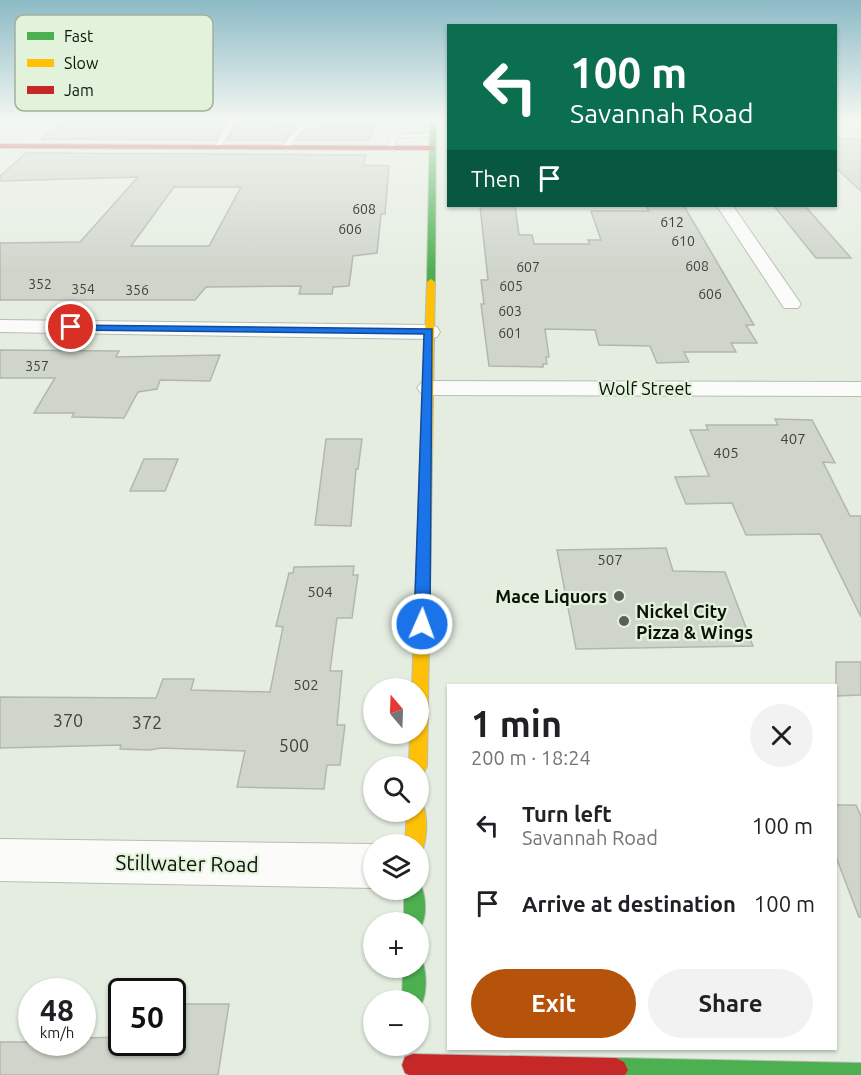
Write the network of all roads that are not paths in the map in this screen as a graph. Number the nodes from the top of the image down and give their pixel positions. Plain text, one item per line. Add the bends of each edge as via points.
1 (432, 171) edge
2 (726, 207) edge
3 (791, 304) dead end
4 (0, 326) edge
5 (429, 332) junction
6 (429, 388) junction
7 (859, 392) edge
8 (418, 756) edge
9 (0, 860) edge
10 (363, 866) edge
11 (413, 1065) edge
12 (861, 1075) edge

1 - 5 main road
2 - 3 street
4 - 5 street
5 - 6 main road
6 - 7 street, Wolf Street
6 - 8 main road
9 - 10 street, Stillwater Road
11 - 12 main road

